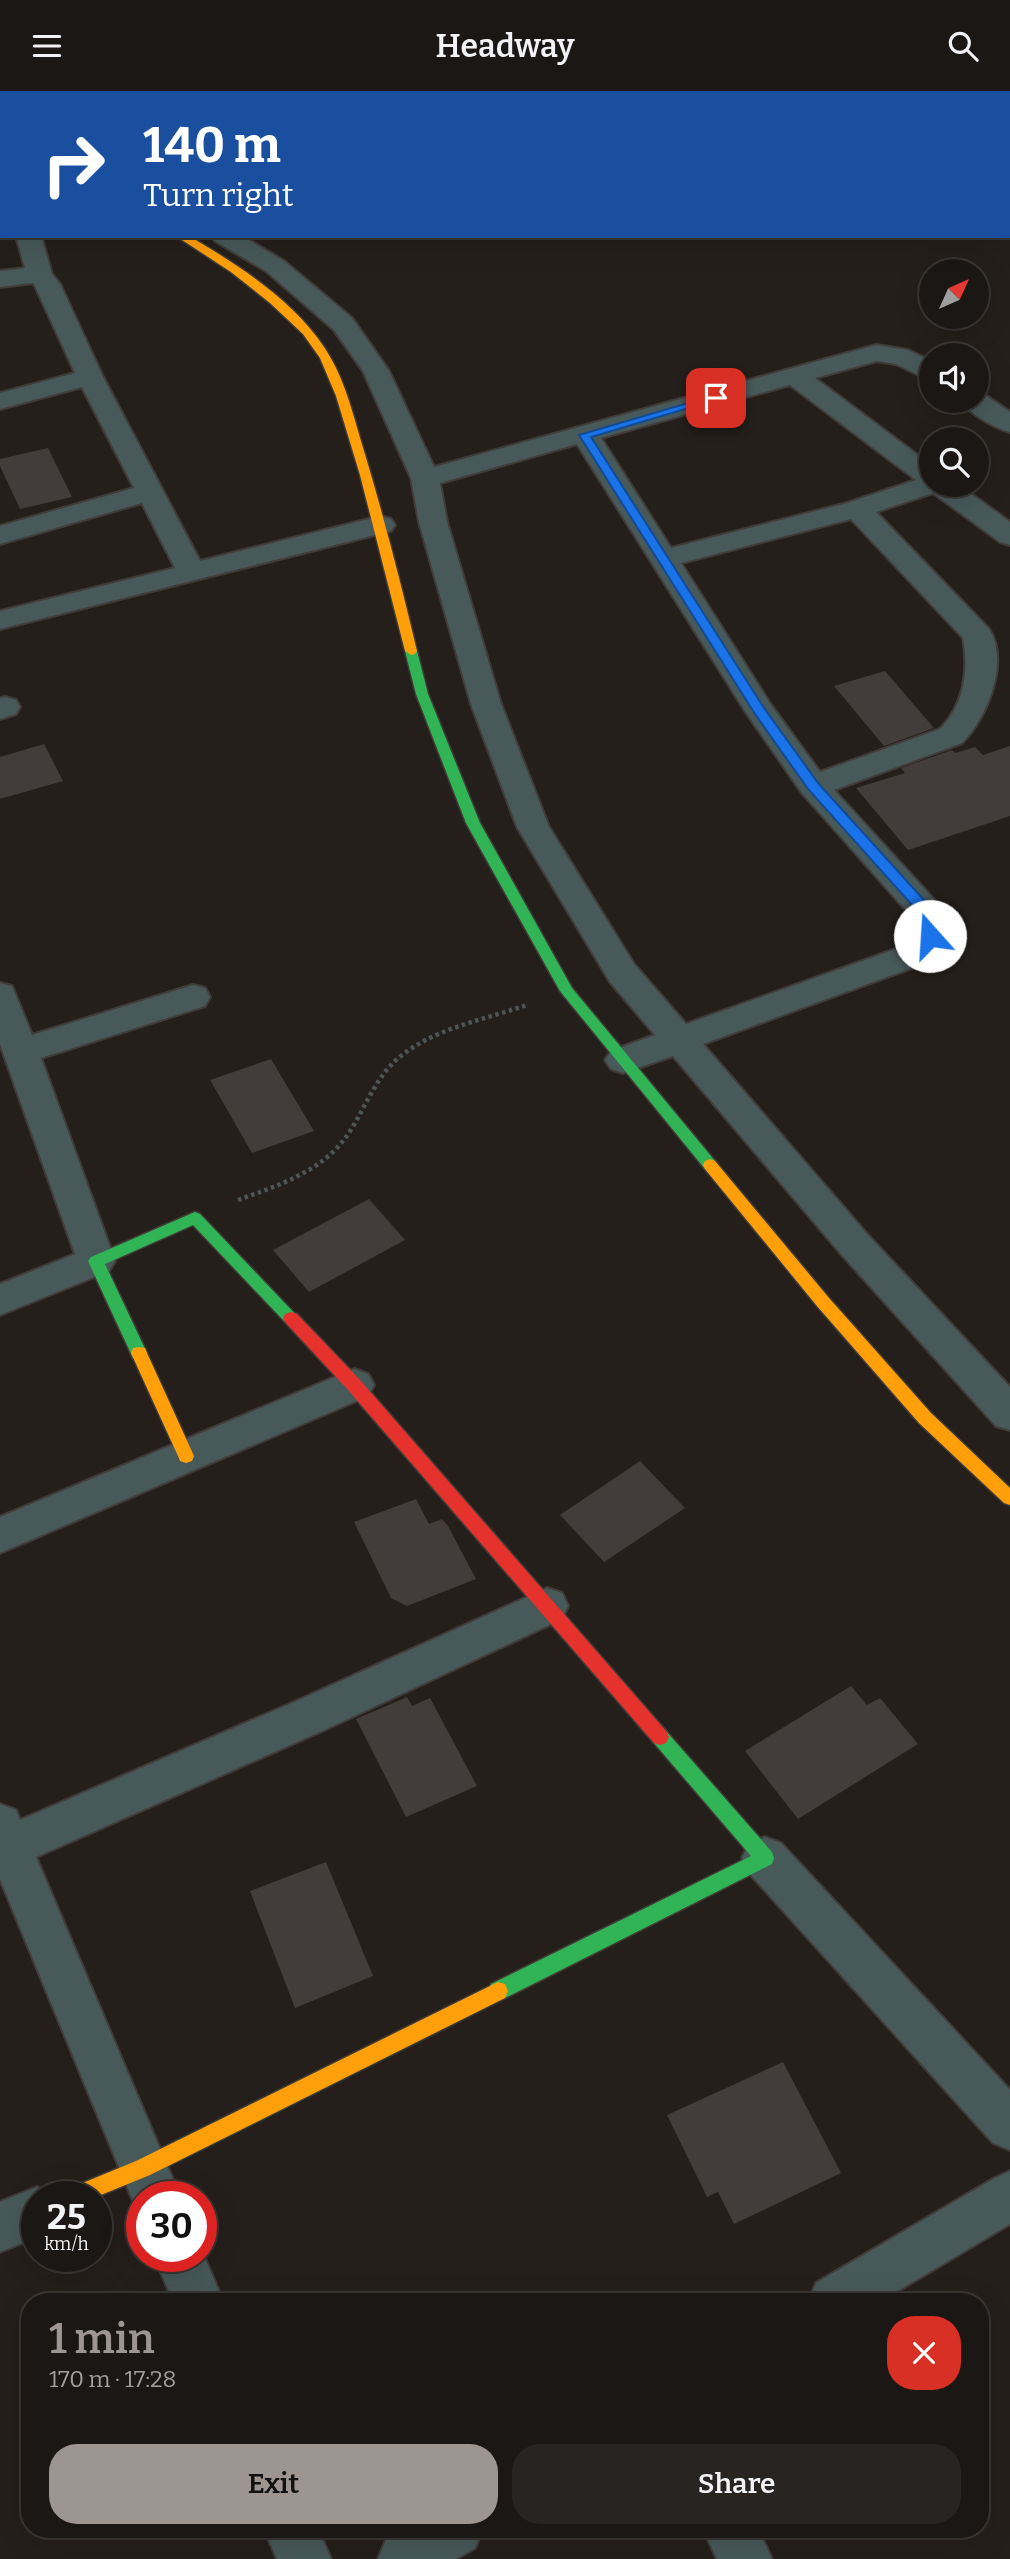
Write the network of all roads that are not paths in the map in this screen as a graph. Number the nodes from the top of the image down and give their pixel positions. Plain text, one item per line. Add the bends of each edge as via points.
1 (29, 238) edge
2 (185, 238) edge
3 (227, 238) edge
4 (40, 276) junction
5 (0, 279) edge
6 (919, 365) edge
7 (794, 376) junction
8 (90, 377) junction
9 (0, 401) edge
10 (989, 410) edge
11 (1010, 424) edge
12 (585, 435) junction
13 (919, 469) edge
14 (425, 478) junction
15 (919, 488) edge
16 (150, 492) junction
17 (957, 497) edge
18 (858, 509) junction
19 (381, 525) junction
20 (0, 535) edge
21 (1010, 536) edge
22 (662, 559) junction
23 (192, 573) junction
24 (0, 620) edge
25 (813, 786) junction
26 (0, 995) edge
27 (193, 997) dead end
28 (678, 1039) junction
29 (20, 1052) junction
30 (623, 1059) junction
31 (96, 1262) junction
32 (0, 1300) edge
33 (355, 1385) junction
34 (1010, 1414) edge
35 (186, 1456) junction
36 (1010, 1498) edge
37 (0, 1535) edge
38 (547, 1606) junction
39 (4, 1836) edge
40 (765, 1858) junction
41 (1010, 2126) edge
42 (149, 2181) edge
43 (151, 2181) edge
44 (1010, 2196) edge
45 (21, 2218) edge
46 (0, 2227) edge
47 (186, 2272) edge
48 (195, 2293) edge
49 (847, 2293) edge
50 (296, 2538) edge
51 (441, 2538) edge
52 (734, 2538) edge
53 (304, 2559) edge
54 (405, 2559) edge
55 (745, 2559) edge

1 - 4 street
2 - 19 street via 252,283 316,343 335,375
3 - 14 street via 275,266 343,324 376,372
4 - 5 street
4 - 8 street
6 - 7 street via 884,353
7 - 12 street
7 - 13 street
8 - 9 street
8 - 16 street
10 - 11 street
12 - 14 street
12 - 22 street
14 - 28 street via 433,522 486,704 533,827 622,972
15 - 18 street
16 - 20 street
16 - 23 street
17 - 21 street
18 - 22 street
18 - 25 street via 978,636 982,663 968,717 951,736
19 - 23 street
19 - 30 street via 422,694 473,823 567,991
22 - 25 street
23 - 24 street
25 - 28 street via 928,914 930,936 919,953
26 - 29 street
27 - 29 street
28 - 30 street
28 - 34 street via 854,1244
29 - 31 street
30 - 36 street via 823,1302 916,1407
31 - 32 street
31 - 33 street via 195,1218
31 - 35 street
33 - 35 street
33 - 38 street
35 - 37 street
38 - 39 street via 307,1717
38 - 40 street
39 - 42 street
40 - 41 street
40 - 43 street
44 - 49 street
45 - 46 street
47 - 48 street
50 - 53 street
51 - 54 street
52 - 55 street

